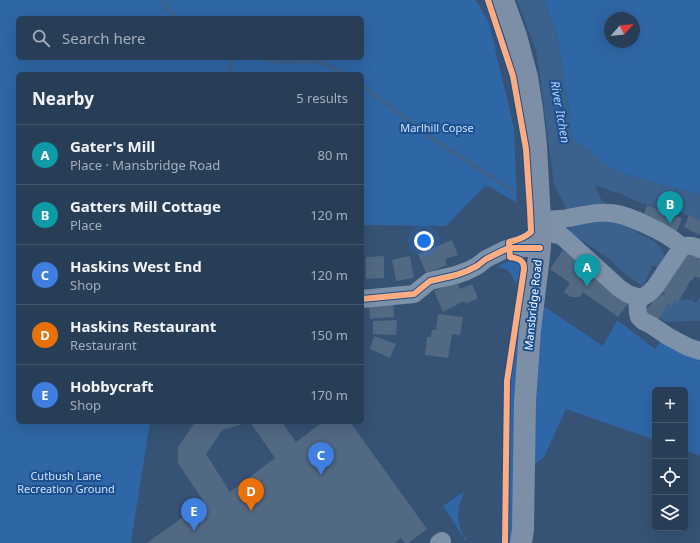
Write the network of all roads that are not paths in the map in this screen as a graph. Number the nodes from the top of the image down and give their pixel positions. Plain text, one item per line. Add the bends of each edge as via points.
1 (503, 0) edge
2 (540, 234) junction
3 (680, 247) junction
4 (700, 249) edge
5 (637, 298) junction
6 (364, 299) edge
7 (700, 351) edge
8 (521, 543) edge

1 - 2 main road, Mansbridge Road via 527,77 536,145
2 - 3 street via 562,219 609,212 636,220 660,232
2 - 5 street via 562,236 619,288
2 - 6 street via 502,250 467,271 430,281 414,294
2 - 8 main road, Mansbridge Road via 525,401
3 - 4 street via 693,245
3 - 5 street via 680,252 655,287 643,297
5 - 7 street via 639,317 643,321 669,337

